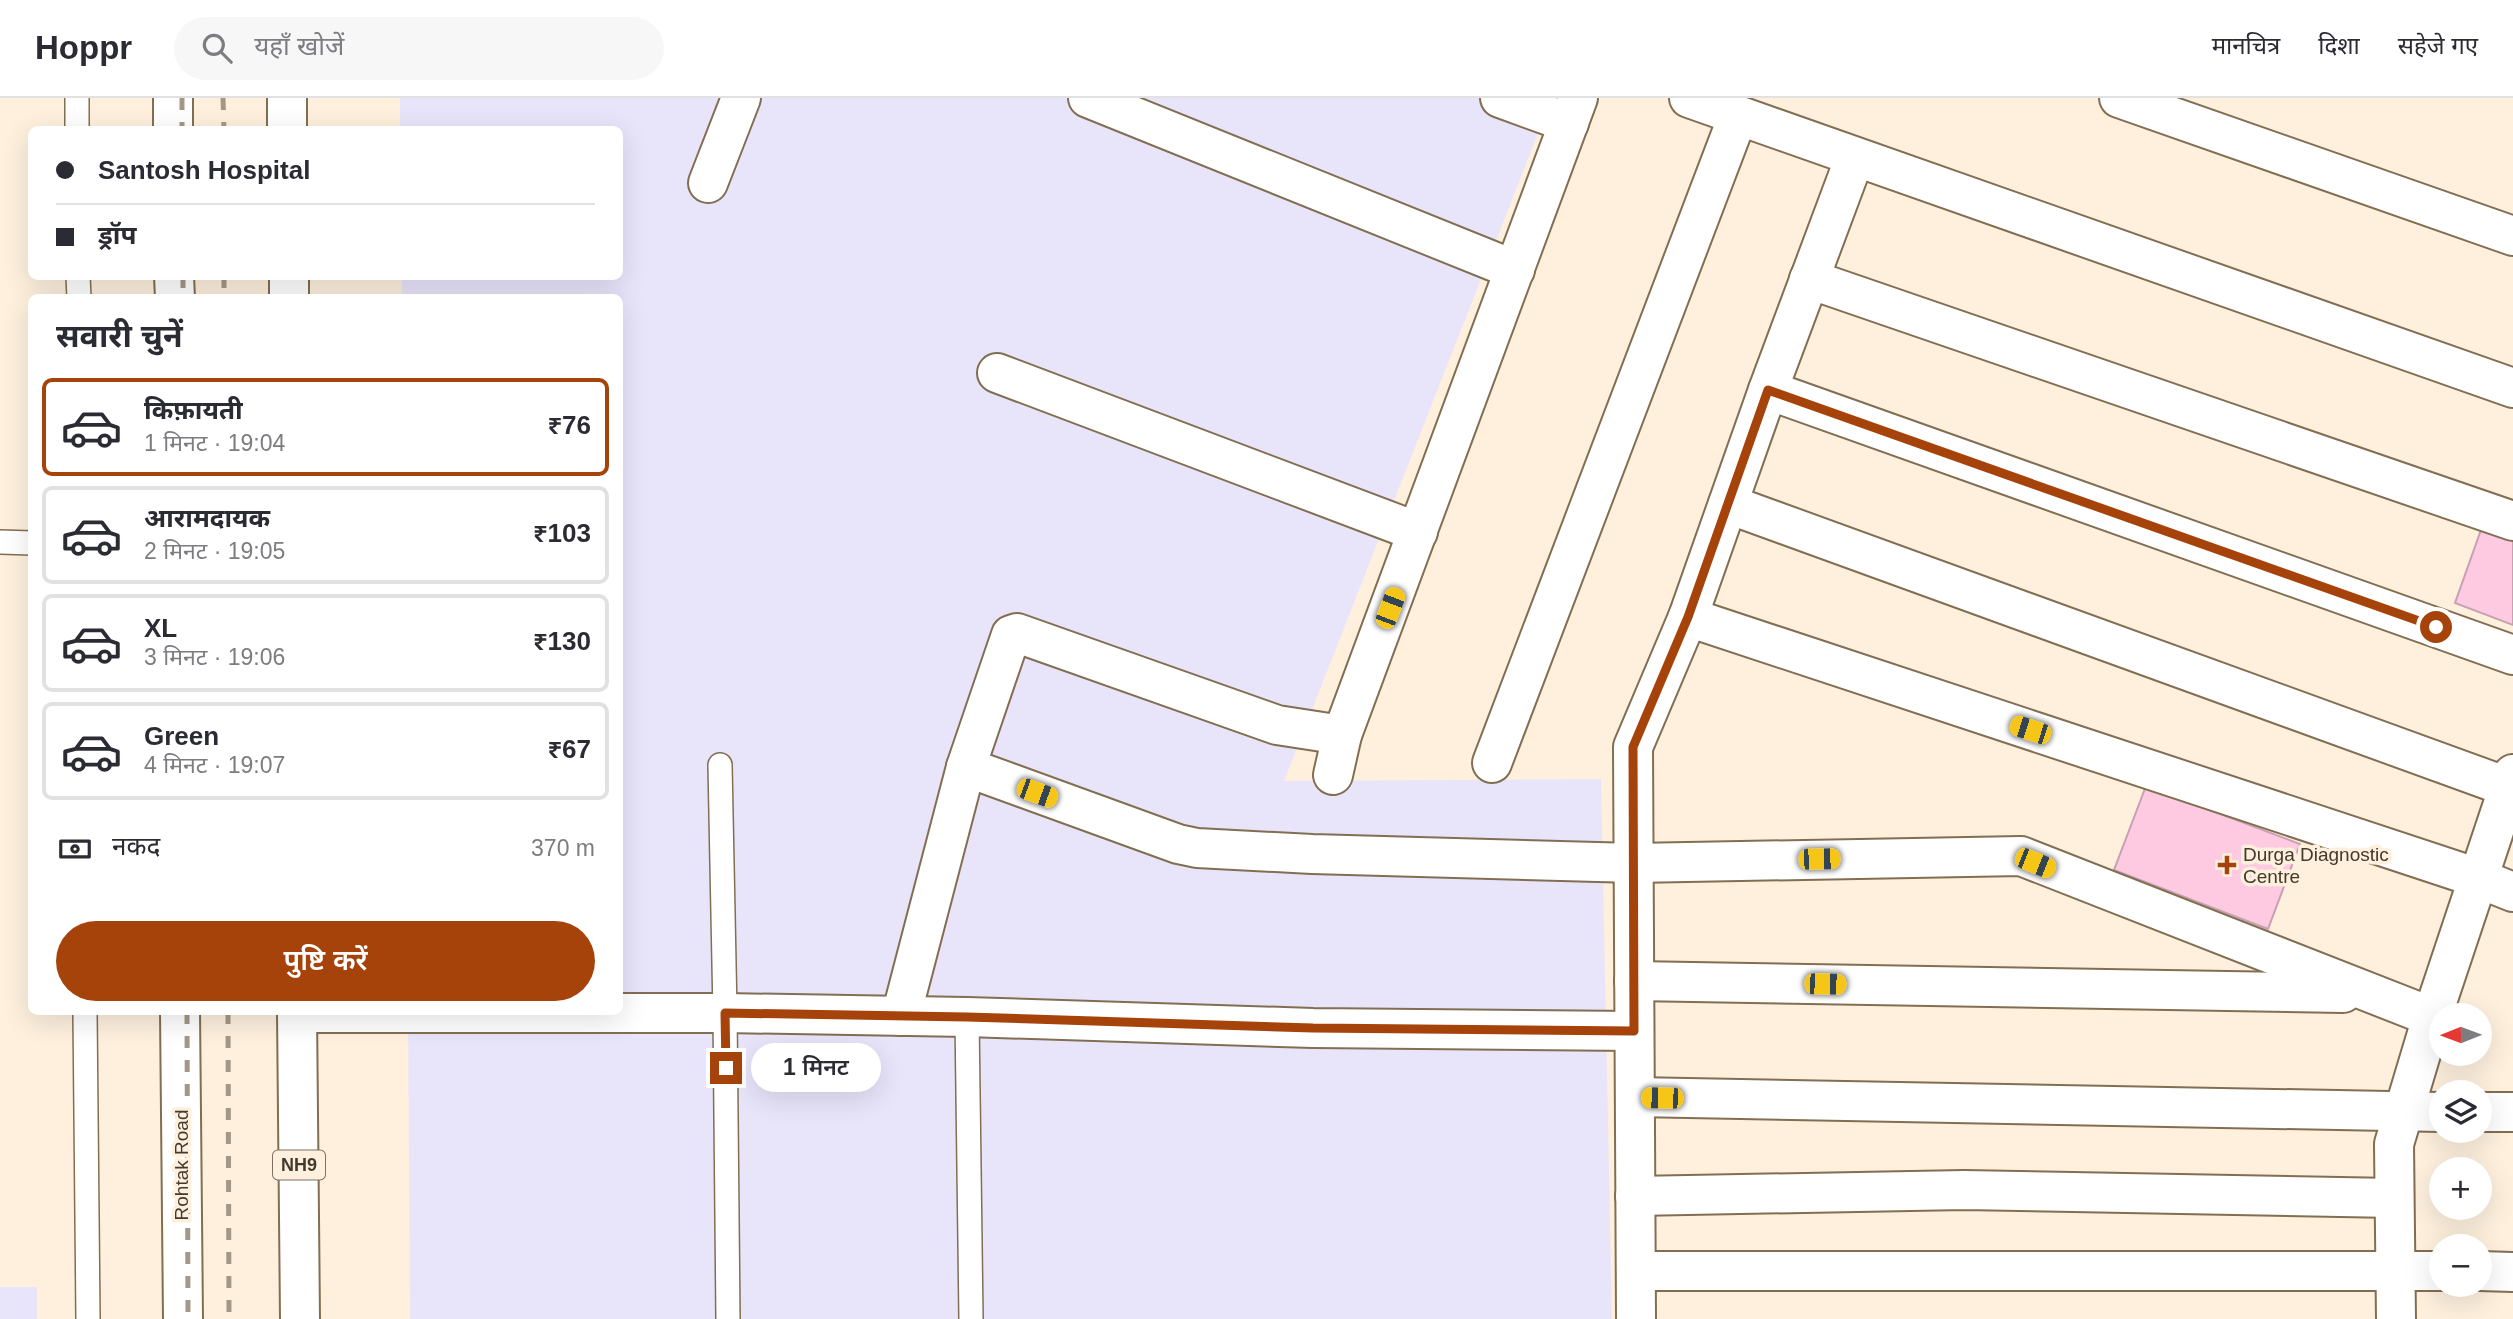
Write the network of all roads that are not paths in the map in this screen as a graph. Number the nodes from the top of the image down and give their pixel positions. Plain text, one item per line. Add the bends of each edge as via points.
1 (77, 98) edge
2 (173, 98) edge
3 (287, 98) edge
4 (741, 98) edge
5 (1088, 98) edge
6 (1500, 98) edge
7 (1689, 98) edge
8 (2119, 98) edge
9 (1573, 110) edge
10 (1738, 116) junction
11 (77, 126) edge
12 (173, 126) edge
13 (288, 126) edge
14 (1855, 157) junction
15 (708, 183) dead end
16 (2513, 236) edge
17 (1515, 270) junction
18 (1809, 279) junction
19 (997, 373) dead end
20 (2513, 388) edge
21 (1768, 390) junction
22 (1728, 504) junction
23 (2513, 521) edge
24 (1418, 532) junction
25 (0, 542) edge
26 (28, 543) edge
27 (1688, 617) junction
28 (2513, 654) edge
29 (1342, 735) junction
30 (1492, 763) dead end
31 (720, 765) dead end
32 (966, 767) junction
33 (1333, 775) dead end
34 (2511, 784) edge
35 (1634, 863) junction
36 (2477, 878) junction
37 (2513, 892) edge
38 (1634, 981) junction
39 (2369, 993) junction
40 (2437, 1003) edge
41 (623, 1013) edge
42 (725, 1013) junction
43 (85, 1015) edge
44 (180, 1015) edge
45 (297, 1015) edge
46 (901, 1016) junction
47 (2429, 1016) edge
48 (967, 1017) junction
49 (2429, 1027) edge
50 (1634, 1031) junction
51 (1635, 1097) junction
52 (2403, 1112) junction
53 (2429, 1112) edge
54 (2492, 1112) edge
55 (2513, 1112) edge
56 (1635, 1196) junction
57 (2395, 1198) junction
58 (2395, 1270) junction
59 (2429, 1270) edge
60 (1636, 1271) junction
61 (2492, 1271) edge
62 (2513, 1272) edge
63 (88, 1319) edge
64 (183, 1319) edge
65 (300, 1319) edge
66 (728, 1319) edge
67 (971, 1319) edge
68 (1636, 1319) edge
69 (2396, 1319) edge

1 - 11 lane
2 - 12 main road
3 - 13 main road
4 - 15 main road
5 - 17 main road
6 - 9 main road
7 - 10 main road
8 - 16 main road
9 - 17 main road
10 - 14 main road
10 - 30 main road
14 - 18 main road
14 - 20 main road
17 - 24 main road
18 - 21 main road
18 - 23 main road
19 - 24 main road
21 - 22 main road
21 - 28 main road
22 - 27 main road
22 - 34 main road
24 - 29 main road
25 - 26 lane
27 - 35 main road via 1633,747
27 - 36 main road
29 - 32 main road via 1277,725 1017,633 1009,639
29 - 33 main road
31 - 42 lane
32 - 35 main road via 1197,848
32 - 46 main road
34 - 36 main road
35 - 38 main road
35 - 39 main road via 2021,856
36 - 37 main road
36 - 40 main road
38 - 39 main road
38 - 50 main road
39 - 47 main road
41 - 42 main road
42 - 46 main road
42 - 66 lane
43 - 63 lane
44 - 64 main road, Rohtak Road
45 - 65 main road, NH9
46 - 48 main road
48 - 50 main road via 1313,1028
48 - 67 lane
49 - 52 main road
50 - 51 main road
51 - 52 main road
51 - 56 main road
52 - 53 main road
52 - 57 main road via 2394,1144
54 - 55 main road
56 - 57 main road via 1964,1190
56 - 60 main road
57 - 58 main road
58 - 59 main road
58 - 60 main road
58 - 69 main road
60 - 68 main road
61 - 62 main road

